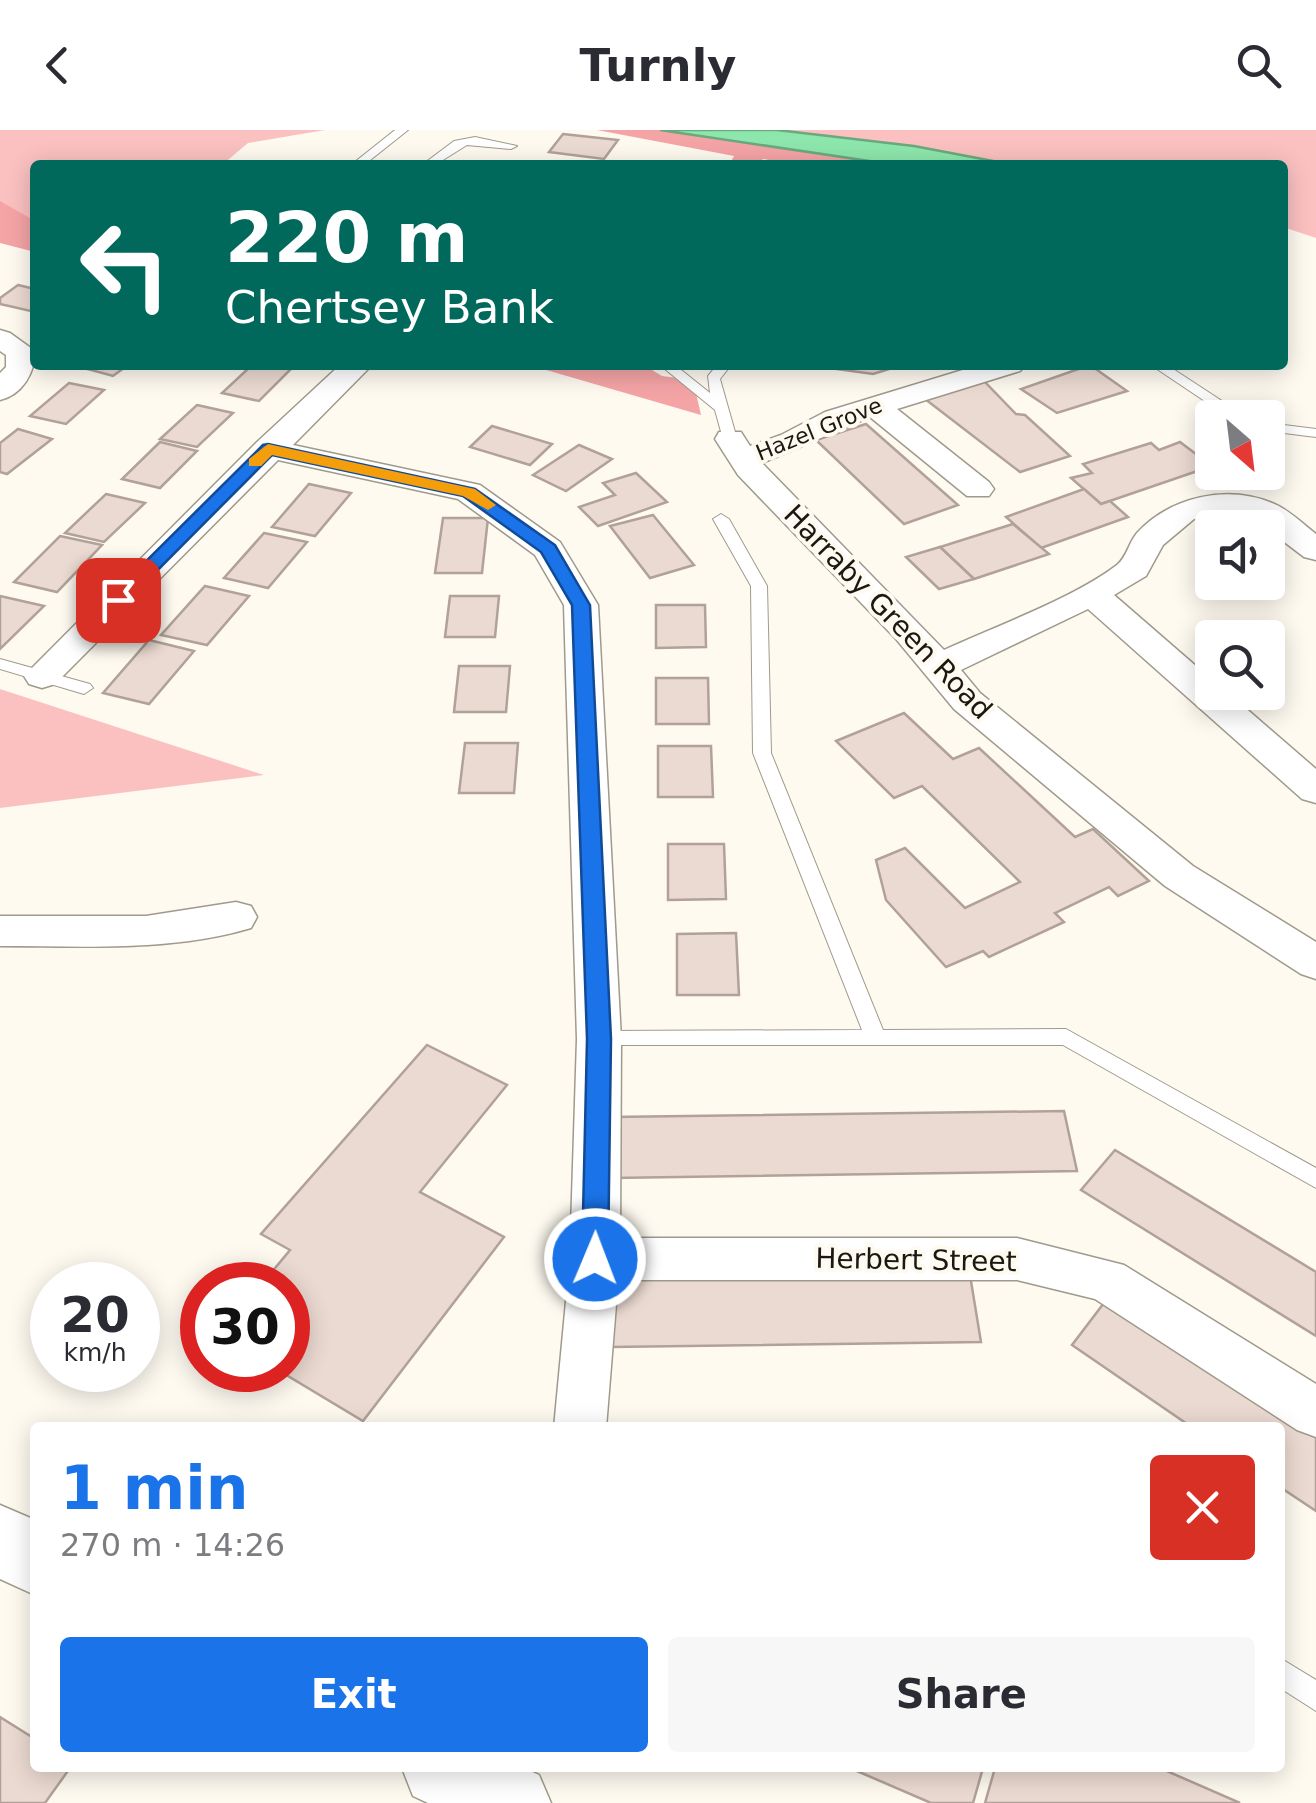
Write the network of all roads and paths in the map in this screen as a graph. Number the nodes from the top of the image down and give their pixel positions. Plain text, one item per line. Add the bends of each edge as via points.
1 (402, 130) edge
2 (511, 146) dead end
3 (363, 160) edge
4 (434, 160) edge
5 (0, 339) edge
6 (352, 370) edge
7 (672, 370) edge
8 (720, 370) edge
9 (993, 370) edge
10 (1166, 370) edge
11 (0, 391) edge
12 (1213, 400) edge
13 (874, 406) junction
14 (1285, 428) edge
15 (1316, 433) edge
16 (731, 435) junction
17 (268, 449) junction
18 (978, 489) dead end
19 (720, 519) dead end
20 (1316, 550) edge
21 (1092, 594) junction
22 (0, 664) edge
23 (938, 667) junction
24 (42, 676) junction
25 (84, 688) dead end
26 (1316, 790) edge
27 (236, 917) dead end
28 (0, 931) edge
29 (1316, 963) edge
30 (876, 1038) junction
31 (599, 1039) junction
32 (1316, 1179) edge
33 (595, 1259) junction
34 (1316, 1413) edge
35 (581, 1422) edge
36 (0, 1540) edge
37 (30, 1556) edge
38 (1285, 1675) edge
39 (1316, 1697) edge

1 - 3 lane
2 - 4 lane via 458,140
5 - 11 street via 20,352 20,370
6 - 17 street
7 - 16 lane
8 - 16 lane via 712,379
9 - 13 street, Hazel Grove
10 - 12 lane
13 - 16 street, Hazel Grove
13 - 18 street
14 - 15 lane
16 - 23 street, Harraby Green Road
17 - 24 street
17 - 31 street via 469,492 548,549 570,582 581,605 585,660
19 - 30 lane via 759,586 762,753
20 - 21 street via 1263,510 1224,503 1183,512 1149,540 1134,569
21 - 23 street
21 - 26 street
22 - 24 lane
23 - 29 street, Harraby Green Road via 967,701 1144,849
24 - 25 lane
27 - 28 street via 146,931
30 - 31 lane
30 - 32 lane via 1066,1037
31 - 33 street
33 - 34 street, Herbert Street via 1017,1258 1107,1280
33 - 35 street
36 - 37 main road
38 - 39 lane

